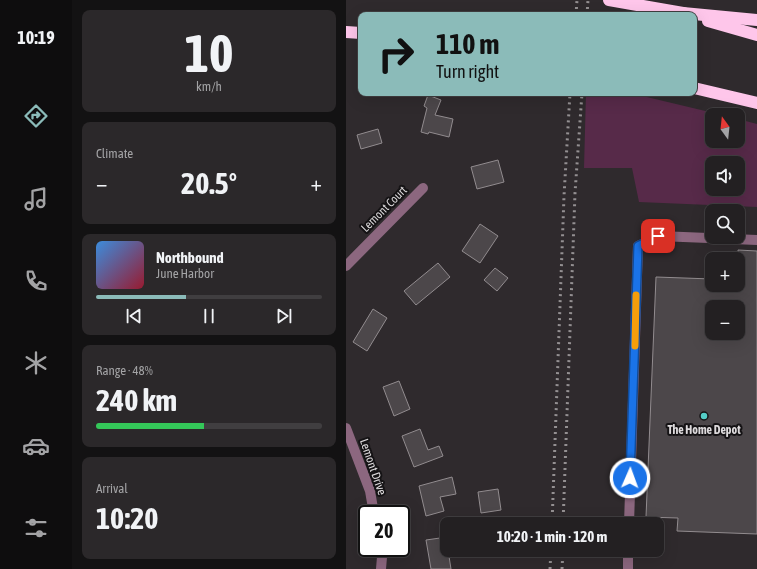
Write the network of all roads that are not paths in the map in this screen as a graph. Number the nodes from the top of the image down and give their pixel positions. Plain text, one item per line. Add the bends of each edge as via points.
1 (609, 0) edge
2 (673, 12) edge
3 (697, 16) edge
4 (697, 17) edge
5 (757, 20) edge
6 (346, 32) edge
7 (358, 33) edge
8 (757, 35) edge
9 (697, 89) edge
10 (757, 103) edge
11 (423, 188) dead end
12 (757, 240) edge
13 (346, 266) edge
14 (346, 428) edge
15 (372, 505) edge
16 (629, 517) edge
17 (382, 557) edge
18 (628, 557) edge
19 (381, 569) edge
20 (628, 569) edge

1 - 2 highway
3 - 5 highway
4 - 8 highway
6 - 7 highway
9 - 10 highway
11 - 13 street, Lemont Court
12 - 16 street via 658,236 638,246
14 - 15 street, Lemont Drive via 370,491
17 - 19 street
18 - 20 street

